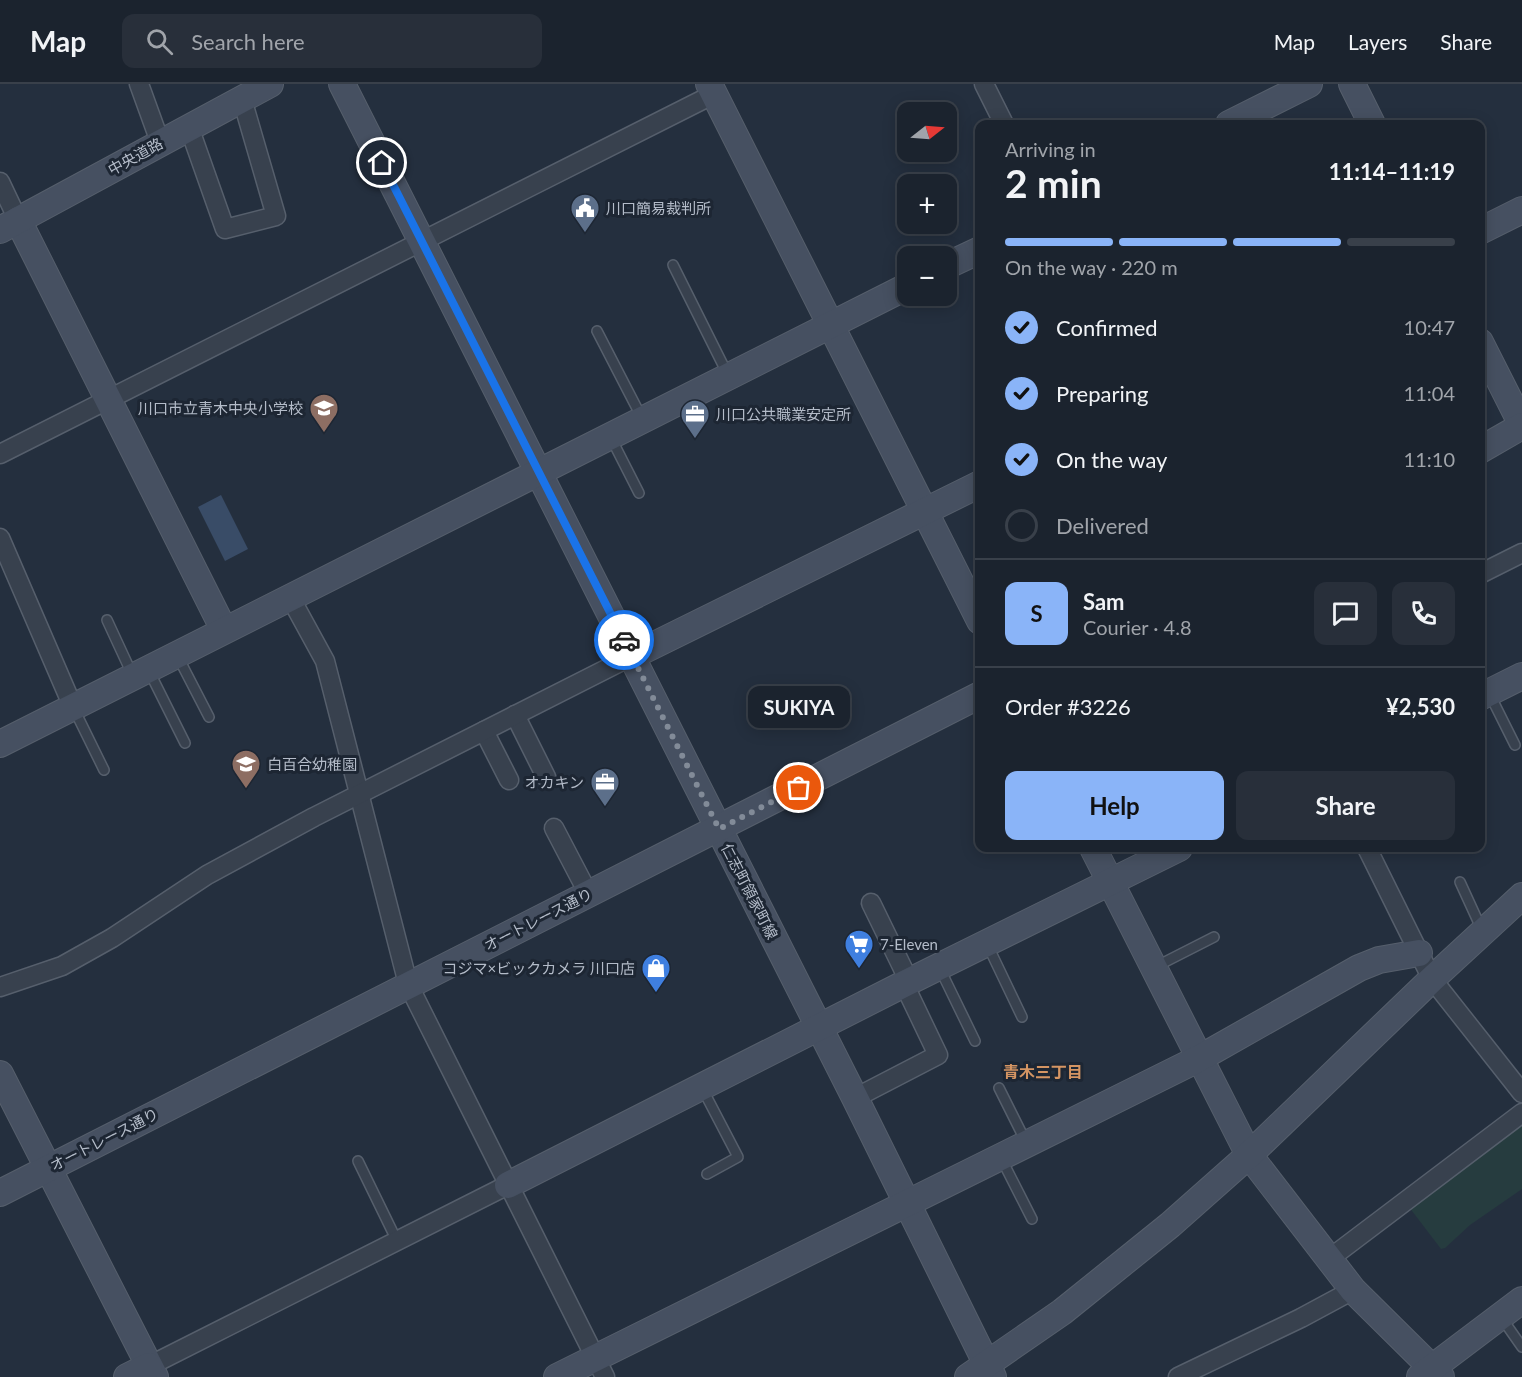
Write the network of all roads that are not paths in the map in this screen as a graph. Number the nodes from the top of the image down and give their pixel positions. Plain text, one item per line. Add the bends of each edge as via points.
1 (139, 84) edge
2 (270, 84) edge
3 (342, 84) edge
4 (984, 84) edge
5 (1309, 84) edge
6 (1352, 84) edge
7 (719, 87) edge
8 (242, 99) junction
9 (1002, 120) edge
10 (1237, 120) edge
11 (1370, 120) edge
12 (189, 127) junction
13 (160, 142) junction
14 (0, 182) edge
15 (1519, 214) edge
16 (9, 225) edge
17 (1485, 229) edge
18 (422, 242) junction
19 (975, 252) edge
20 (957, 261) edge
21 (673, 265) dead end
22 (897, 291) edge
23 (831, 324) junction
24 (597, 331) dead end
25 (1485, 352) edge
26 (728, 376) junction
27 (108, 400) junction
28 (643, 420) junction
29 (1522, 425) edge
30 (610, 436) junction
31 (1485, 447) edge
32 (0, 454) edge
33 (538, 473) junction
34 (975, 486) edge
35 (639, 493) dead end
36 (925, 511) junction
37 (0, 538) edge
38 (1522, 553) edge
39 (6, 571) edge
40 (1485, 572) edge
41 (290, 597) junction
42 (975, 611) edge
43 (107, 620) dead end
44 (224, 630) junction
45 (177, 655) junction
46 (632, 656) junction
47 (141, 673) junction
48 (1521, 680) edge
49 (1485, 695) edge
50 (975, 698) edge
51 (72, 707) junction
52 (515, 715) junction
53 (209, 717) dead end
54 (484, 731) junction
55 (0, 744) edge
56 (185, 744) dead end
57 (1515, 745) dead end
58 (104, 770) dead end
59 (546, 777) dead end
60 (509, 780) dead end
61 (360, 794) junction
62 (554, 828) dead end
63 (719, 829) junction
64 (1095, 852) edge
65 (1171, 852) edge
66 (1369, 852) edge
67 (1110, 881) junction
68 (1460, 882) dead end
69 (588, 893) junction
70 (1522, 896) edge
71 (871, 903) dead end
72 (1483, 933) junction
73 (1214, 937) dead end
74 (987, 944) junction
75 (1419, 953) junction
76 (939, 967) junction
77 (1154, 967) junction
78 (1432, 979) junction
79 (906, 982) junction
80 (408, 984) junction
81 (0, 987) edge
82 (1022, 1017) dead end
83 (819, 1028) junction
84 (975, 1041) dead end
85 (1200, 1058) junction
86 (0, 1074) edge
87 (701, 1086) junction
88 (999, 1088) dead end
89 (1522, 1093) edge
90 (855, 1098) junction
91 (1522, 1113) edge
92 (1027, 1144) junction
93 (1249, 1155) junction
94 (1001, 1157) junction
95 (358, 1161) dead end
96 (48, 1168) junction
97 (707, 1174) dead end
98 (508, 1185) junction
99 (0, 1193) edge
100 (908, 1204) junction
101 (1032, 1219) dead end
102 (397, 1241) junction
103 (1329, 1259) junction
104 (1353, 1290) junction
105 (1522, 1300) edge
106 (1501, 1316) junction
107 (1522, 1347) edge
108 (600, 1367) edge
109 (152, 1371) edge
110 (982, 1373) edge
111 (1431, 1374) edge
112 (126, 1377) edge
113 (557, 1377) edge
114 (1178, 1377) edge

1 - 13 street
2 - 8 street, 中央道路
3 - 18 street, 仁志町領家町線
4 - 9 street
5 - 10 street
6 - 11 street
7 - 18 street
7 - 23 street
8 - 12 street, 中央道路
8 - 12 street via 276,216 225,229
12 - 13 street, 中央道路
13 - 16 street, 中央道路
14 - 16 street
15 - 17 street
16 - 27 street
18 - 27 street
18 - 33 street, 仁志町領家町線
19 - 20 street
21 - 26 lane
22 - 23 street
23 - 26 street
23 - 36 street
24 - 28 lane
25 - 29 street
26 - 28 street
27 - 32 street
27 - 44 street
28 - 30 street
29 - 31 street
30 - 33 street
30 - 35 lane
33 - 41 street
33 - 46 street, 仁志町領家町線
34 - 36 street
36 - 42 street
36 - 46 street
37 - 39 street
38 - 40 street
39 - 51 street
41 - 44 street
41 - 61 street via 325,661
43 - 47 lane
44 - 45 street
45 - 47 street
45 - 53 lane
46 - 52 street
46 - 63 street, 仁志町領家町線
47 - 51 street
47 - 56 lane
48 - 49 street
49 - 57 lane
50 - 63 street, オートレース通り
51 - 55 street
51 - 58 lane
52 - 54 street
52 - 59 street
54 - 60 street
54 - 61 street
61 - 80 street
61 - 81 street via 207,875 62,966
62 - 69 street
63 - 69 street, オートレース通り
63 - 83 street, 仁志町領家町線
64 - 67 street
65 - 67 street
66 - 75 street
67 - 74 street
67 - 77 street
68 - 72 lane
69 - 80 street, オートレース通り
70 - 72 street
71 - 79 street
72 - 78 street
73 - 77 lane
74 - 76 street
74 - 82 lane
75 - 78 street
75 - 85 street via 1359,968
76 - 79 street
76 - 84 lane
77 - 85 street
78 - 89 street
78 - 93 street
79 - 83 street
79 - 90 street via 939,1055
80 - 96 street, オートレース通り
80 - 98 street
83 - 87 street
83 - 90 street, 仁志町領家町線
85 - 92 street
85 - 93 street
86 - 96 street
87 - 97 lane via 738,1157
87 - 98 street
88 - 92 lane
90 - 100 street, 仁志町領家町線
91 - 103 street
92 - 94 street
93 - 103 street
93 - 110 street via 1105,1279
94 - 100 street
94 - 101 lane
95 - 102 lane
96 - 99 street, オートレース通り
96 - 109 street
98 - 102 street
98 - 108 street
100 - 108 street
100 - 110 street, 仁志町領家町線
102 - 109 street
103 - 104 street
104 - 111 street
104 - 114 street
105 - 106 street
106 - 107 lane
106 - 111 street
108 - 113 street
109 - 112 street

